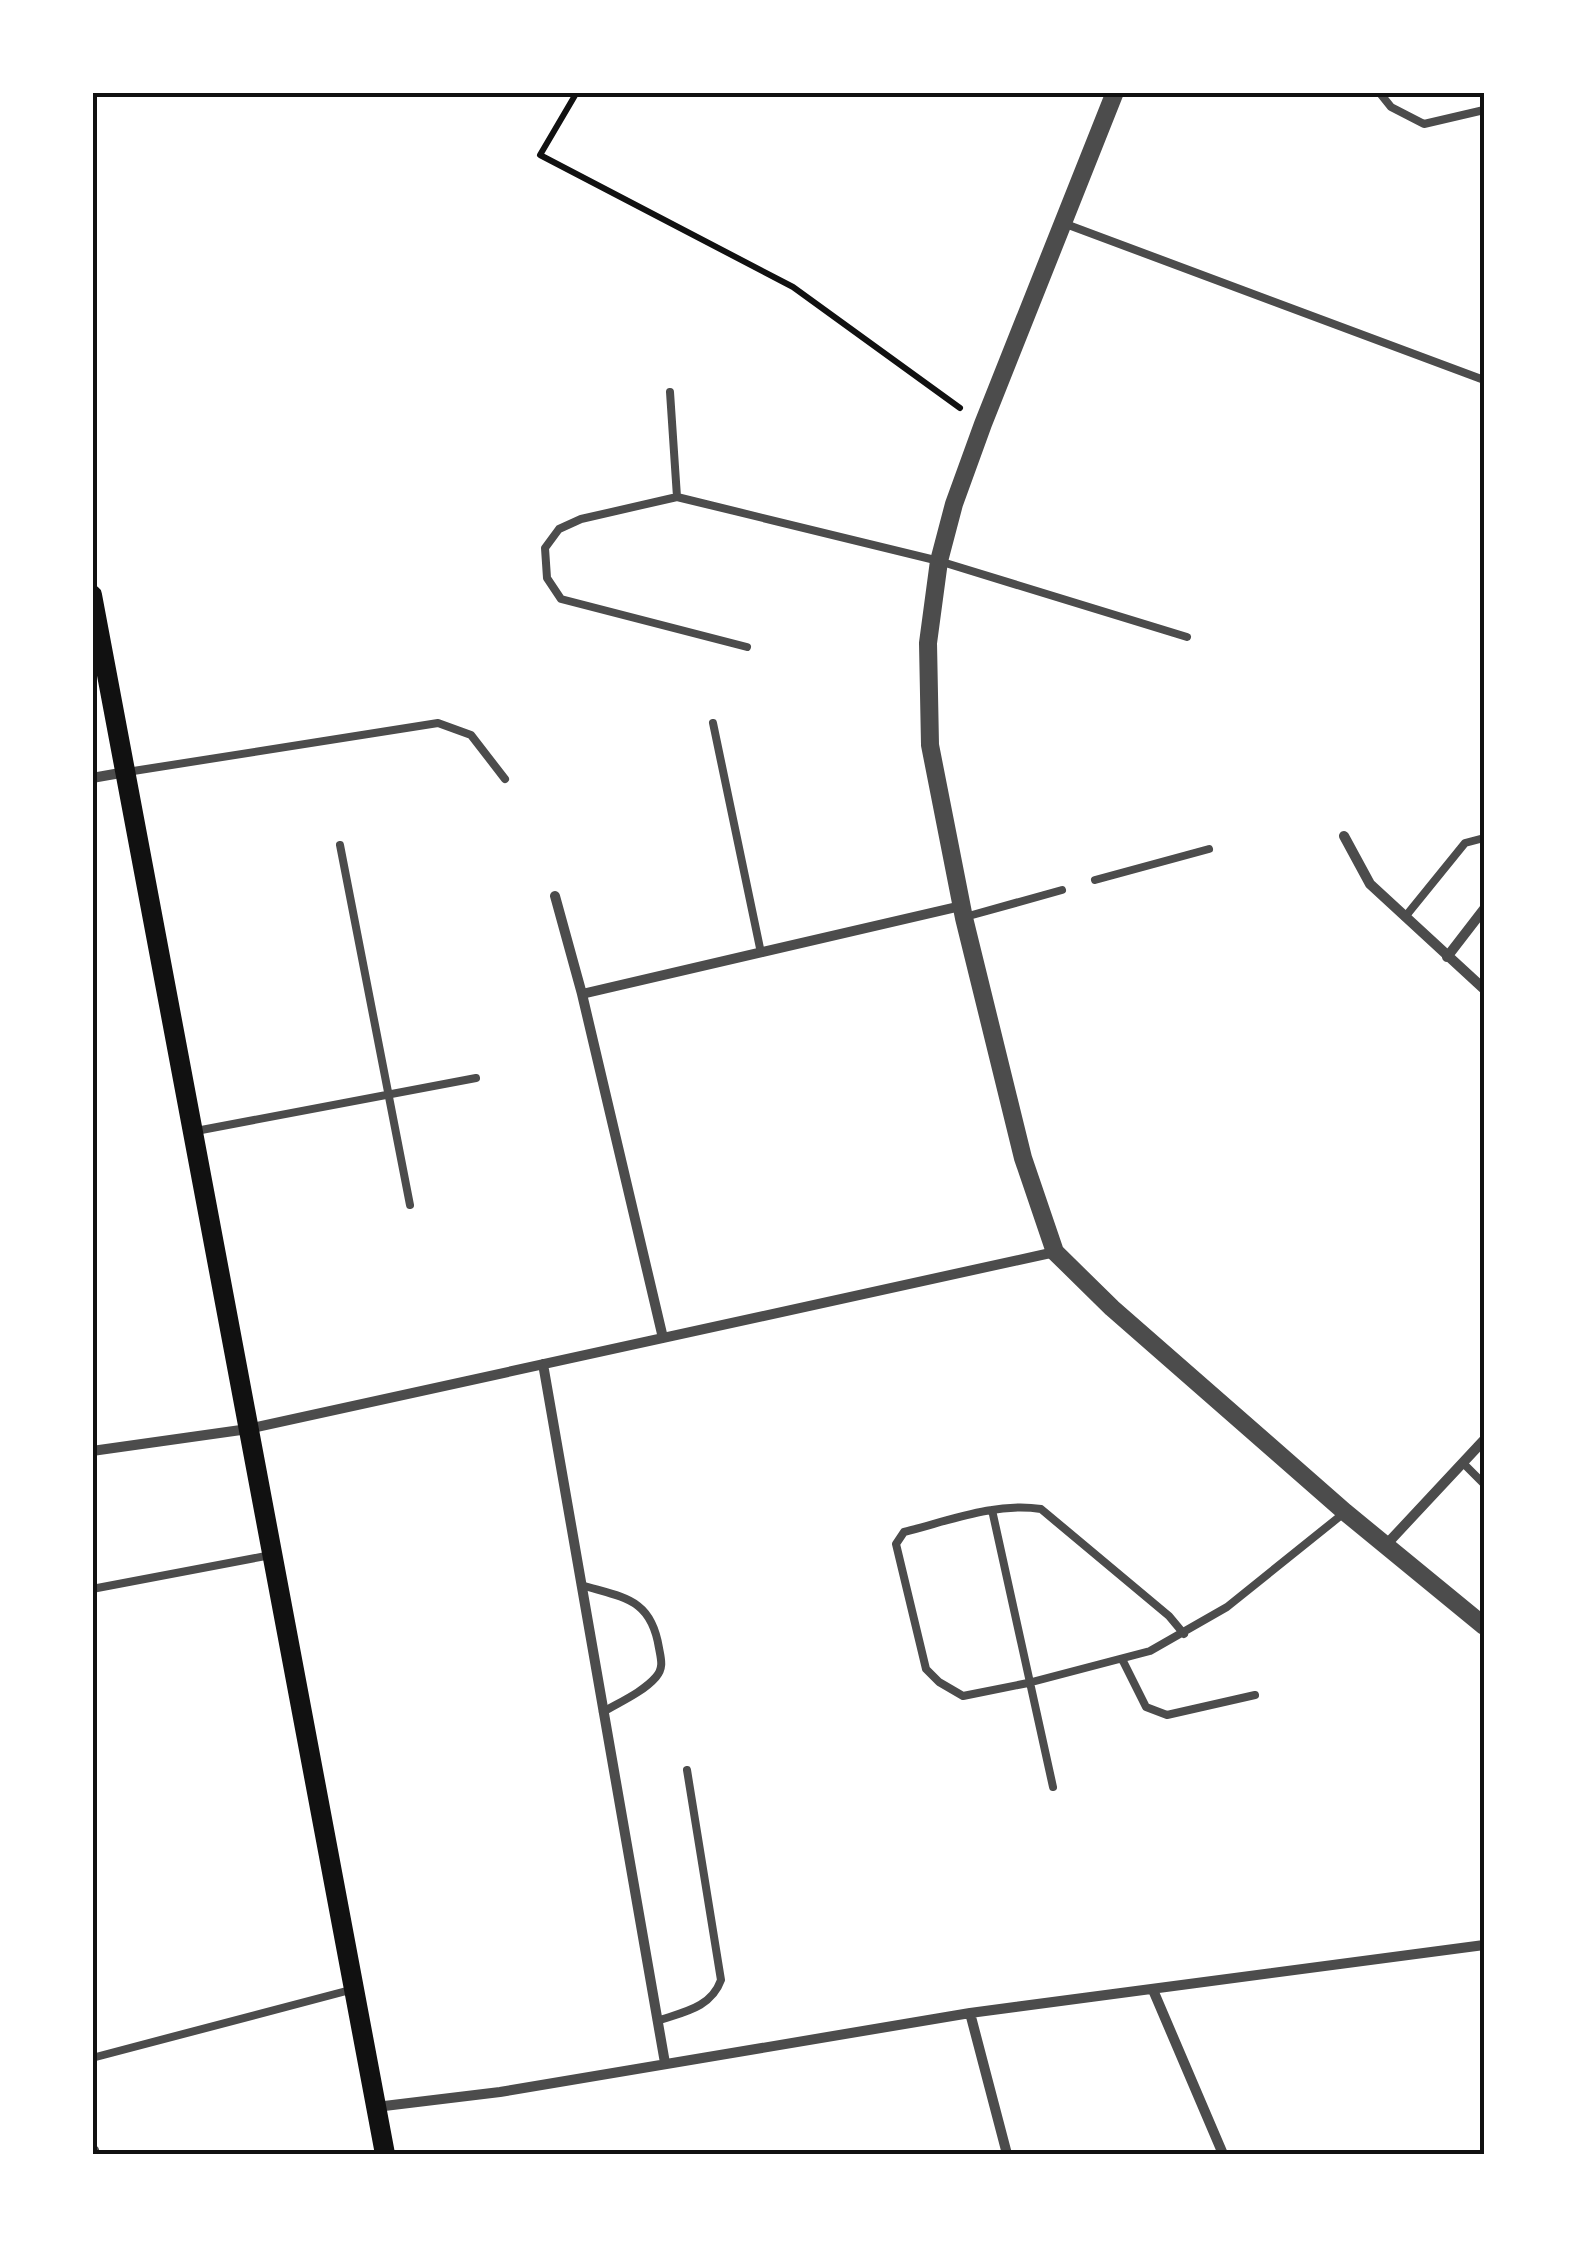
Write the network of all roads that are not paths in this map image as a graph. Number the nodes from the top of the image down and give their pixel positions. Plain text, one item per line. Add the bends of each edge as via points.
1 (1116, 92) edge
2 (1380, 92) edge
3 (1484, 110) edge
4 (1063, 224) junction
5 (1484, 380) edge
6 (670, 392) dead end
7 (676, 497) junction
8 (939, 561) junction
9 (92, 596) edge
10 (1187, 637) dead end
11 (747, 647) dead end
12 (713, 723) dead end
13 (126, 772) junction
14 (92, 778) edge
15 (505, 779) dead end
16 (1344, 836) dead end
17 (1484, 838) edge
18 (340, 846) dead end
19 (1209, 848) dead end
20 (1095, 880) dead end
21 (1062, 890) dead end
22 (555, 896) dead end
23 (1484, 909) edge
24 (962, 912) junction
25 (1405, 917) junction
26 (761, 954) junction
27 (1447, 958) junction
28 (1484, 989) edge
29 (582, 994) junction
30 (476, 1078) dead end
31 (388, 1095) junction
32 (193, 1132) junction
33 (410, 1205) dead end
34 (1055, 1252) junction
35 (662, 1338) junction
36 (543, 1364) junction
37 (248, 1428) junction
38 (1484, 1440) edge
39 (92, 1451) edge
40 (1464, 1463) junction
41 (1484, 1484) edge
42 (992, 1510) junction
43 (1345, 1512) junction
44 (1385, 1546) junction
45 (271, 1555) junction
46 (581, 1585) junction
47 (92, 1589) edge
48 (1484, 1626) edge
49 (1184, 1634) junction
50 (1122, 1659) junction
51 (1028, 1683) junction
52 (1255, 1695) dead end
53 (604, 1712) junction
54 (687, 1770) dead end
55 (1053, 1787) dead end
56 (1484, 1945) edge
57 (354, 1989) junction
58 (1154, 1990) junction
59 (970, 2013) junction
60 (657, 2020) junction
61 (92, 2058) edge
62 (665, 2063) junction
63 (376, 2107) junction
64 (384, 2154) edge
65 (1007, 2154) edge
66 (1223, 2154) edge

1 - 4 street
2 - 3 lane via 1391,107 1424,124
4 - 5 lane
4 - 8 street via 982,424
6 - 7 lane
7 - 8 lane
7 - 11 lane via 558,529 544,548 547,578 561,598
8 - 10 lane
8 - 24 street via 928,643 930,745
9 - 13 main road
12 - 26 lane
13 - 14 street
13 - 15 lane via 438,723 471,735
13 - 32 main road
16 - 25 street via 1370,884
17 - 25 lane via 1465,843
18 - 31 lane
19 - 20 lane
21 - 24 lane
22 - 29 street
23 - 27 street
24 - 26 street
24 - 34 street via 1023,1158
25 - 27 street
26 - 29 street
27 - 28 street
29 - 35 street
30 - 31 lane
31 - 32 lane
31 - 33 lane
32 - 37 main road
34 - 35 street
34 - 43 street
35 - 36 street
36 - 37 street
36 - 46 street
37 - 39 street
37 - 45 main road
38 - 40 street
40 - 41 lane
40 - 44 street
42 - 49 lane via 1041,1509
42 - 51 lane
42 - 51 lane via 904,1532 896,1544 926,1668 939,1682 963,1696
43 - 44 street
43 - 49 lane via 1228,1607
44 - 48 street
45 - 47 lane
45 - 57 main road
46 - 53 street
46 - 53 lane via 645,1610 662,1663 649,1684
49 - 50 lane
50 - 51 lane
50 - 52 lane via 1146,1707 1167,1715
51 - 55 lane
53 - 60 street
54 - 60 lane via 721,1980 703,2005
56 - 58 street
57 - 61 lane
57 - 63 main road
58 - 59 street
58 - 66 street
59 - 62 street
59 - 65 street
60 - 62 street
62 - 63 street
63 - 64 main road

